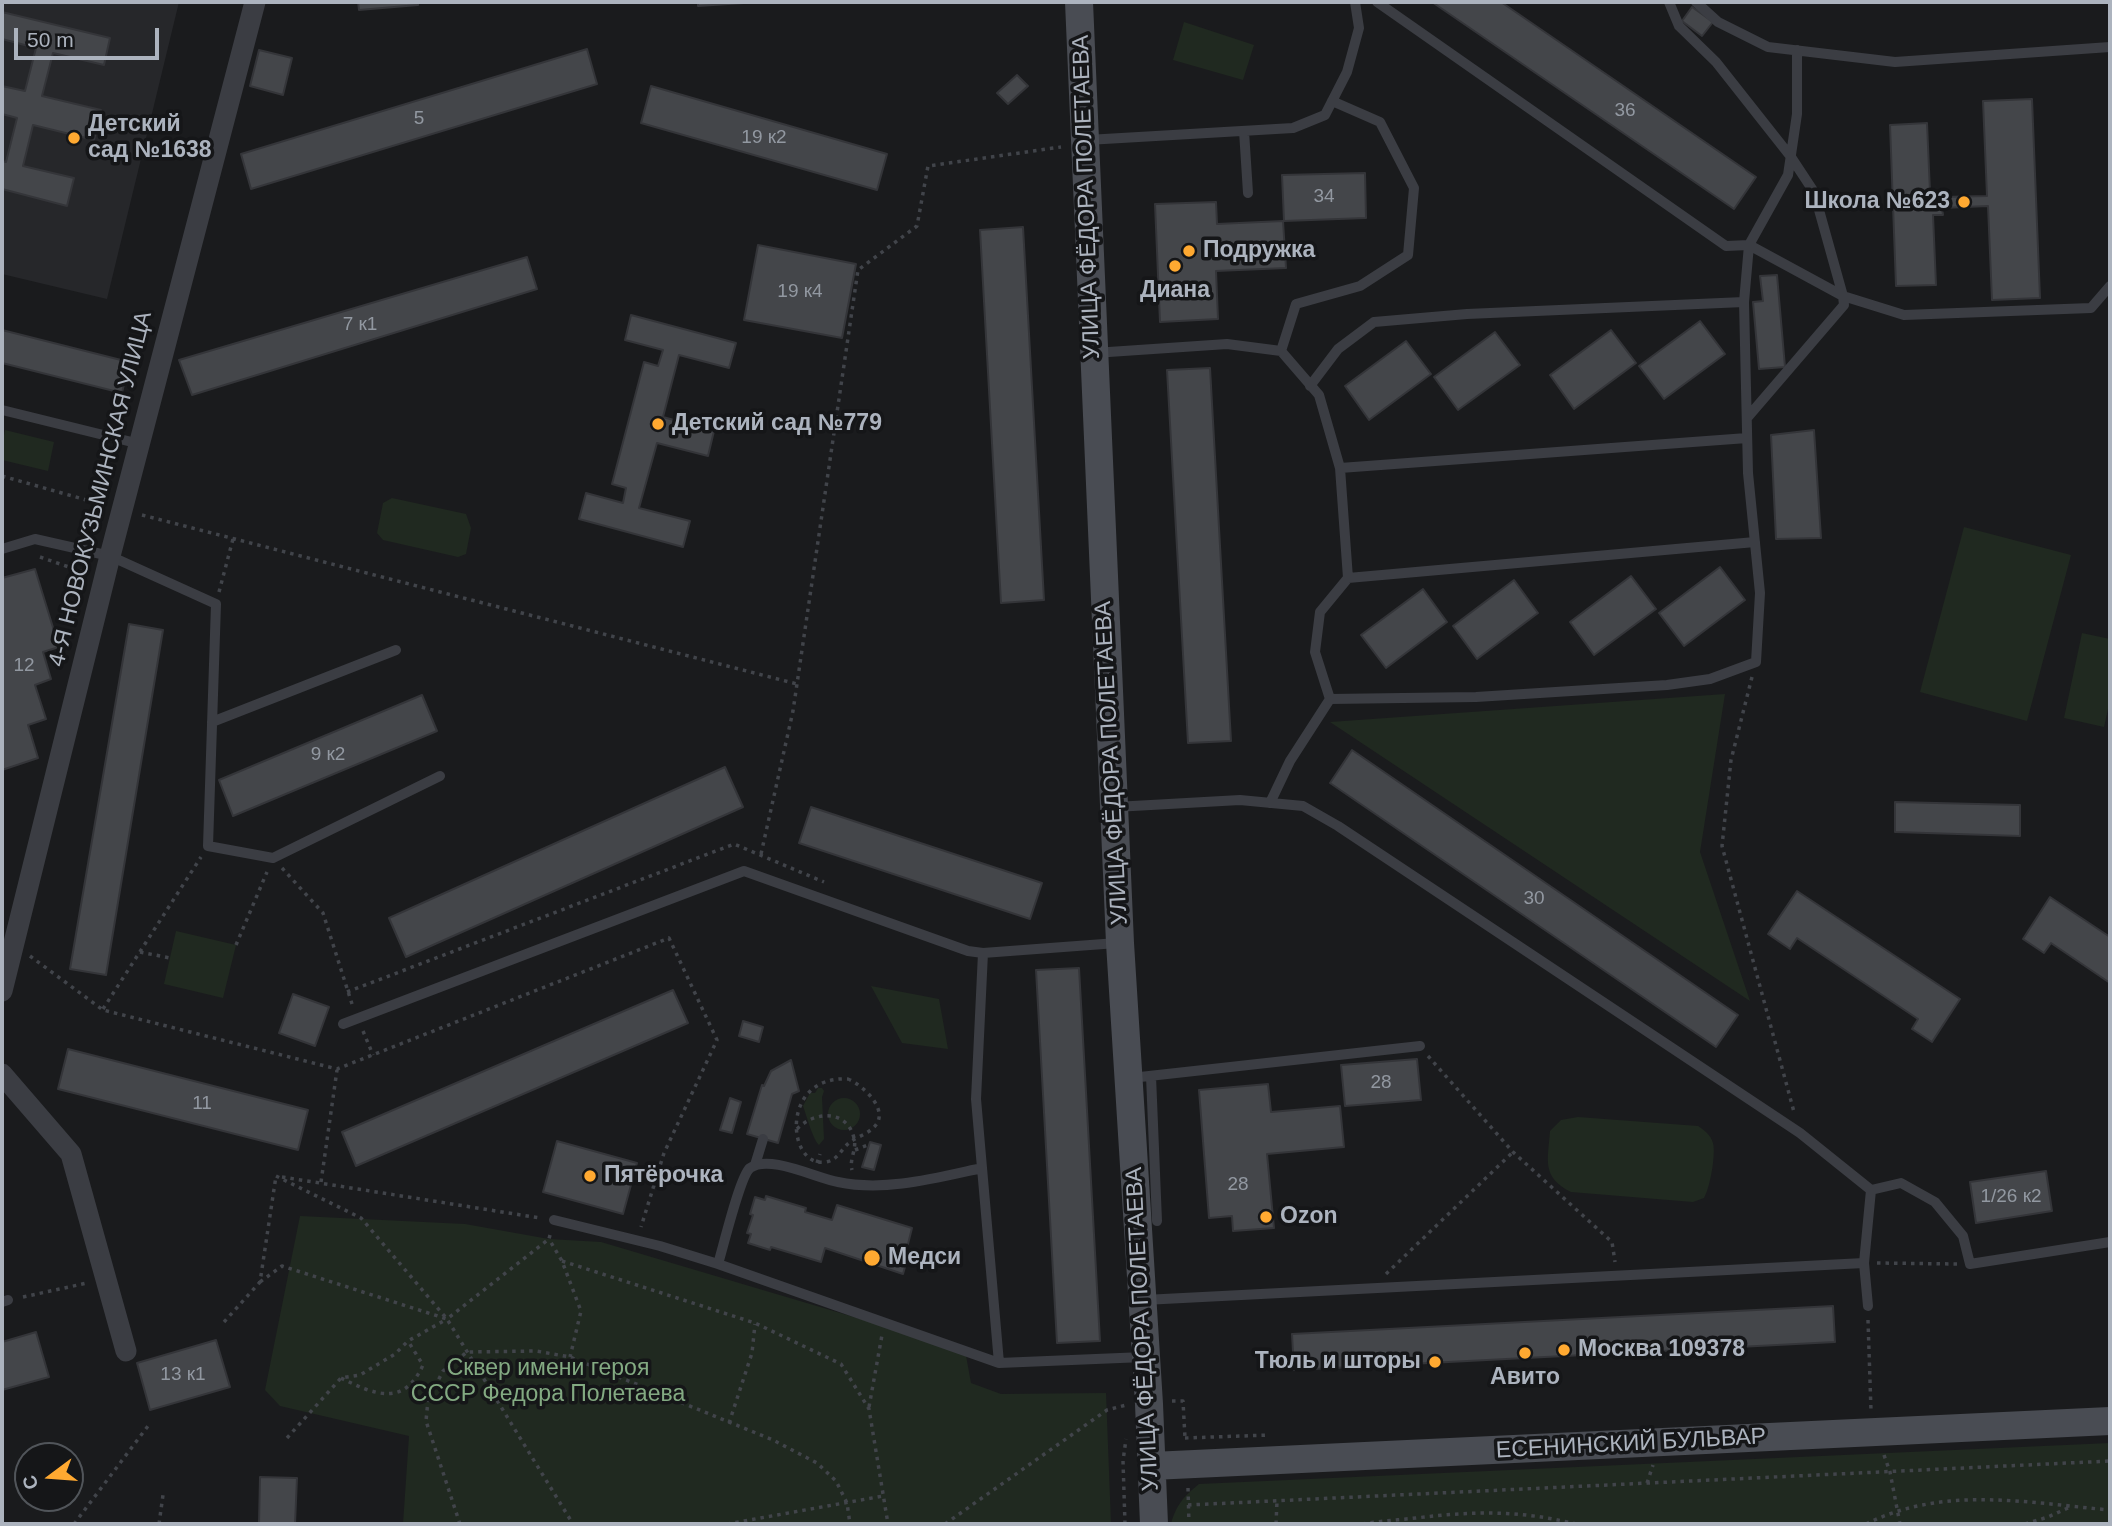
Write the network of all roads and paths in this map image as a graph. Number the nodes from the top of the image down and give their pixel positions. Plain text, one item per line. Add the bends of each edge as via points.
1 (255, 2) edge
2 (1079, 2) edge
3 (1355, 2) edge
4 (1377, 2) edge
5 (1669, 2) edge
6 (1696, 2) edge
7 (2110, 47) edge
8 (1797, 50) junction
9 (1332, 101) junction
10 (1244, 131) junction
11 (1074, 144) junction
12 (1791, 157) junction
13 (1248, 193) dead end
14 (1749, 245) junction
15 (2110, 286) edge
16 (1843, 296) junction
17 (1744, 302) junction
18 (1281, 351) junction
19 (1094, 354) junction
20 (1310, 386) junction
21 (2, 410) edge
22 (1747, 418) junction
23 (1747, 438) junction
24 (139, 444) junction
25 (1339, 468) junction
26 (2, 476) edge
27 (122, 510) junction
28 (233, 539) junction
29 (1755, 542) junction
30 (5, 547) edge
31 (110, 556) junction
32 (1348, 578) junction
33 (104, 580) junction
34 (216, 604) junction
35 (396, 650) dead end
36 (1756, 662) junction
37 (797, 684) junction
38 (1330, 699) junction
39 (212, 722) junction
40 (440, 776) dead end
41 (1270, 803) junction
42 (1114, 807) junction
43 (208, 846) junction
44 (761, 854) dead end
45 (273, 858) junction
46 (1120, 943) junction
47 (13, 944) junction
48 (236, 945) dead end
49 (140, 952) junction
50 (983, 953) junction
51 (170, 958) dead end
52 (2, 990) edge
53 (103, 1010) junction
54 (358, 1018) junction
55 (343, 1024) dead end
56 (1420, 1046) joint
57 (373, 1055) junction
58 (337, 1069) junction
59 (2, 1074) edge
60 (1139, 1077) junction
61 (797, 1129) junction
62 (1800, 1133) junction
63 (763, 1139) dead end
64 (855, 1139) junction
65 (868, 1145) dead end
66 (855, 1150) junction
67 (1513, 1152) junction
68 (755, 1165) junction
69 (982, 1168) junction
70 (276, 1176) junction
71 (321, 1182) junction
72 (859, 1184) junction
73 (1871, 1190) junction
74 (554, 1220) junction
75 (1157, 1221) dead end
76 (549, 1239) junction
77 (637, 1241) junction
78 (2110, 1242) edge
79 (562, 1261) junction
80 (1864, 1263) junction
81 (718, 1264) junction
82 (1970, 1264) junction
83 (1616, 1275) junction
84 (106, 1279) junction
85 (260, 1282) junction
86 (1371, 1288) junction
87 (1141, 1300) junction
88 (5, 1301) edge
89 (1868, 1306) joint
90 (447, 1319) junction
91 (225, 1322) dead end
92 (755, 1323) junction
93 (884, 1326) dead end
94 (408, 1341) junction
95 (126, 1351) dead end
96 (467, 1352) junction
97 (570, 1357) junction
98 (1145, 1357) junction
99 (999, 1363) junction
100 (341, 1378) junction
101 (1124, 1405) dead end
102 (869, 1409) junction
103 (2110, 1421) edge
104 (729, 1423) junction
105 (148, 1426) dead end
106 (1876, 1433) junction
107 (286, 1438) dead end
108 (2110, 1461) edge
109 (1152, 1466) junction
110 (1890, 1472) junction
111 (163, 1495) dead end
112 (884, 1496) junction
113 (1277, 1501) junction
114 (847, 1503) junction
115 (2070, 1507) junction
116 (2110, 1510) edge
117 (1896, 1513) junction
118 (74, 1524) edge
119 (159, 1524) edge
120 (460, 1524) edge
121 (573, 1524) edge
122 (727, 1524) edge
123 (850, 1524) edge
124 (888, 1524) edge
125 (945, 1524) edge
126 (1154, 1524) edge
127 (1189, 1524) edge
128 (1276, 1524) edge
129 (1363, 1524) edge
130 (1576, 1524) edge
131 (1866, 1524) edge
132 (1900, 1524) edge
133 (2025, 1524) edge

1 - 24 street, 4-Я НОВОКУЗЬМИНСКАЯ УЛИЦА
2 - 11 main road, УЛИЦА ФЁДОРА ПОЛЕТАЕВА
3 - 9 lane via 1359,28 1347,72
4 - 14 lane via 1726,246
5 - 12 lane via 1679,26 1716,62
6 - 8 lane via 1718,22 1768,47
7 - 8 lane via 1895,62
8 - 12 lane via 1797,114
9 - 10 lane via 1325,115 1293,128
9 - 18 lane via 1380,122 1415,188 1408,255 1360,286 1296,304
10 - 11 lane
10 - 13 lane
11 - 19 main road, УЛИЦА ФЁДОРА ПОЛЕТАЕВА
11 - 37 path via 928,166 918,226 858,270
12 - 14 lane via 1788,175
12 - 16 lane via 1814,192
14 - 16 lane
14 - 17 lane
15 - 16 lane via 2091,308 1904,315
16 - 22 lane via 1844,305
17 - 20 lane via 1374,322 1338,349
17 - 22 lane
18 - 19 lane via 1227,344
18 - 20 lane
19 - 42 main road, УЛИЦА ФЁДОРА ПОЛЕТАЕВА
20 - 25 lane via 1319,395
21 - 24 lane
22 - 23 lane
23 - 25 lane
23 - 29 lane
24 - 27 street, 4-Я НОВОКУЗЬМИНСКАЯ УЛИЦА
25 - 32 lane
26 - 27 path
27 - 28 path
27 - 31 street, 4-Я НОВОКУЗЬМИНСКАЯ УЛИЦА
28 - 34 path
28 - 37 path
29 - 32 lane
29 - 36 lane via 1760,593
30 - 31 lane via 35,538
30 - 33 path
31 - 33 street, 4-Я НОВОКУЗЬМИНСКАЯ УЛИЦА
31 - 34 lane
32 - 38 lane via 1320,612 1315,652
33 - 47 street, 4-Я НОВОКУЗЬМИНСКАЯ УЛИЦА
34 - 39 lane
35 - 39 lane
36 - 38 lane via 1710,679 1667,685 1476,697
36 - 62 path via 1731,760 1722,846
37 - 44 path
38 - 41 lane via 1290,761
39 - 43 lane
40 - 45 lane
41 - 42 lane via 1240,800
41 - 62 lane via 1303,806 1339,826
42 - 46 main road, УЛИЦА ФЁДОРА ПОЛЕТАЕВА
43 - 45 lane
43 - 49 path
45 - 48 path
45 - 54 path via 323,913
46 - 50 lane
46 - 60 main road, УЛИЦА ФЁДОРА ПОЛЕТАЕВА
47 - 52 street, 4-Я НОВОКУЗЬМИНСКАЯ УЛИЦА
47 - 53 path
49 - 51 path
49 - 53 path
50 - 54 lane via 744,871
50 - 69 lane via 976,1099
53 - 58 path
54 - 55 lane
54 - 57 path
56 - 60 lane
56 - 67 path
57 - 58 path
57 - 77 path via 669,938 717,1040 664,1153
58 - 71 path
59 - 84 street via 71,1154
60 - 75 lane
60 - 87 main road, УЛИЦА ФЁДОРА ПОЛЕТАЕВА
61 - 64 path via 815,1116 834,1116 847,1124
61 - 64 path via 802,1150 817,1162 835,1158
61 - 64 path via 806,1094 825,1082 848,1079 867,1093 879,1115 874,1128
62 - 73 lane
63 - 68 lane
64 - 66 path
65 - 66 path
66 - 72 path via 850,1165
67 - 83 path via 1612,1241
67 - 86 path
68 - 72 lane via 772,1163
68 - 81 lane via 745,1173
69 - 72 lane via 921,1181
69 - 99 lane
70 - 71 path
70 - 85 path
70 - 90 path via 361,1218
71 - 74 path
73 - 80 lane
73 - 82 lane via 1901,1183 1935,1202 1963,1236
74 - 76 path
74 - 77 lane
76 - 79 path
76 - 90 path
77 - 81 lane
78 - 82 lane
79 - 92 path
79 - 97 path via 581,1311
80 - 82 path
80 - 83 lane
80 - 89 lane
81 - 99 lane
83 - 86 lane
84 - 88 path
84 - 95 street
85 - 90 path via 282,1266
85 - 91 path
86 - 87 lane
87 - 98 main road, УЛИЦА ФЁДОРА ПОЛЕТАЕВА
89 - 106 path via 1871,1410
90 - 94 path
90 - 96 path
92 - 102 path via 841,1364
92 - 104 path via 752,1353
93 - 102 path
94 - 100 path via 360,1375
94 - 100 path via 423,1365 416,1380 393,1395 371,1393
96 - 97 path via 536,1351
96 - 120 path via 443,1371 428,1400 426,1421
96 - 121 path
97 - 104 path
98 - 99 lane
98 - 109 main road, УЛИЦА ФЁДОРА ПОЛЕТАЕВА
100 - 107 path
101 - 125 path via 1107,1410
102 - 112 path
103 - 106 main road, ЕСЕНИНСКИЙ БУЛЬВАР
104 - 114 path via 817,1463 836,1481
105 - 118 path
106 - 109 main road, ЕСЕНИНСКИЙ БУЛЬВАР
106 - 110 path
108 - 110 path
109 - 126 main road, УЛИЦА ФЁДОРА ПОЛЕТАЕВА
110 - 113 path
110 - 117 path
111 - 119 path
112 - 114 path
112 - 124 path
113 - 127 path via 1188,1505
113 - 128 path
114 - 122 path
114 - 123 path
115 - 116 path
115 - 117 path via 1966,1499
115 - 133 path
117 - 131 path
117 - 132 path
129 - 130 path via 1497,1511

